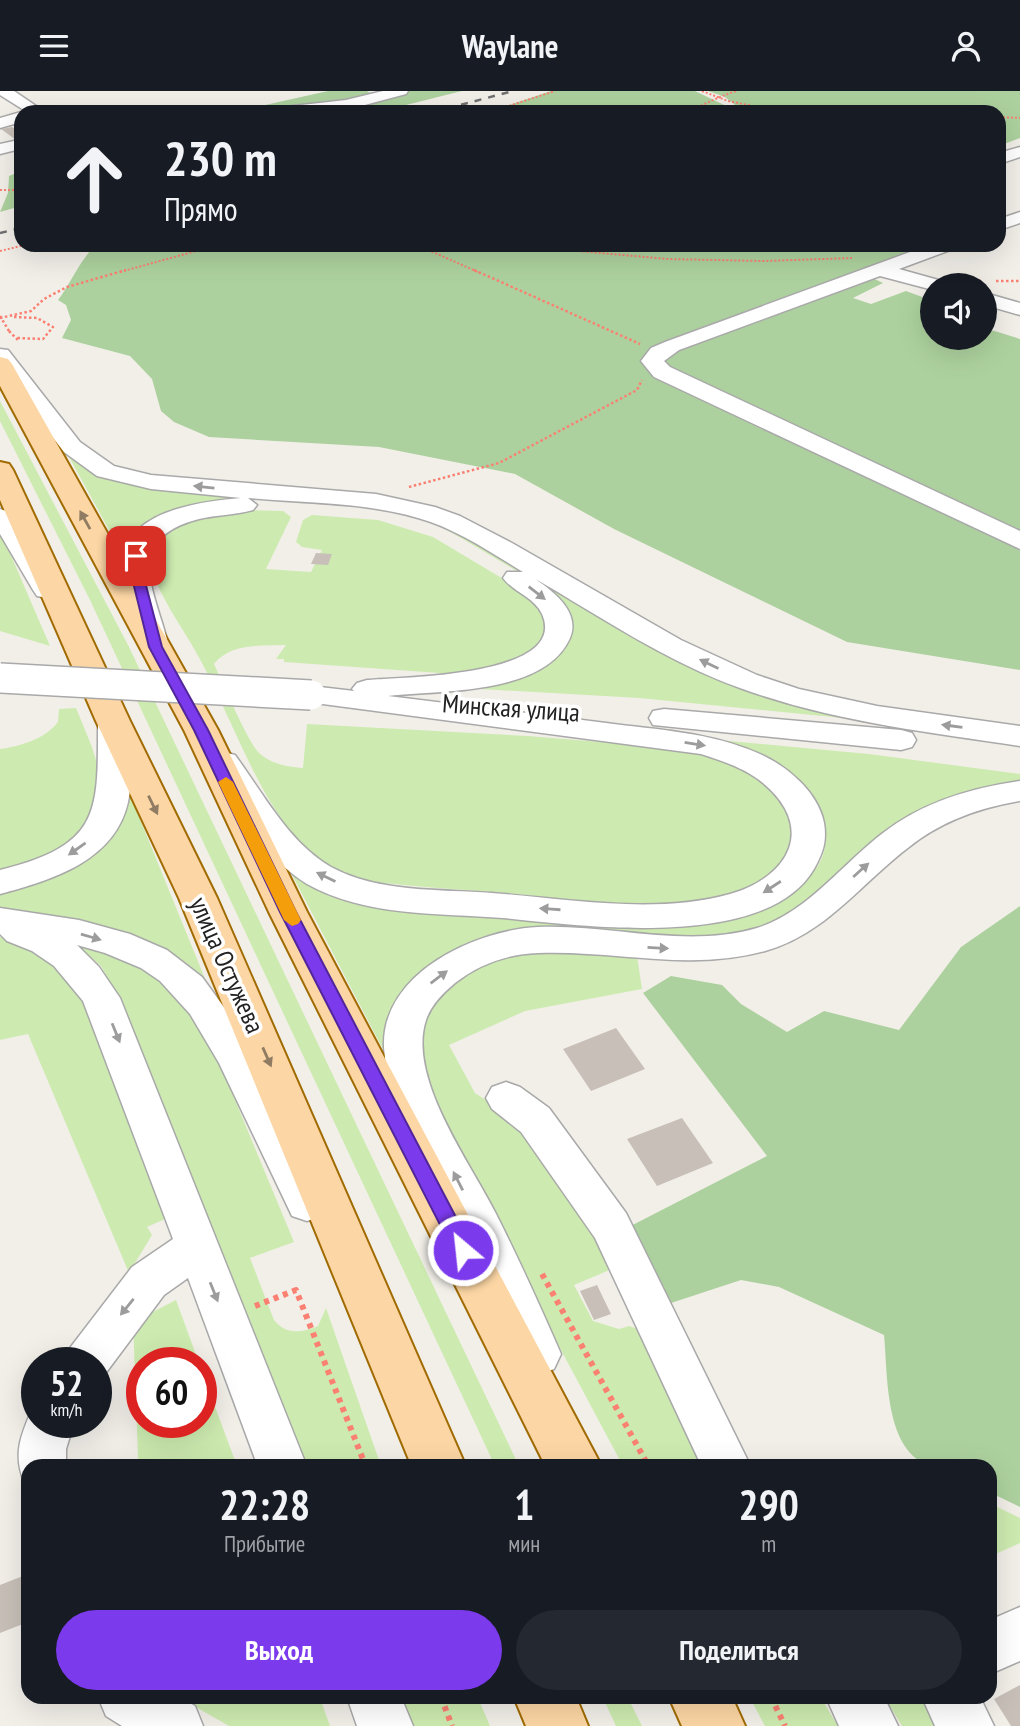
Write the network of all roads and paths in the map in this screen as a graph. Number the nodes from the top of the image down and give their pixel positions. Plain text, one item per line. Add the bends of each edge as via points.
1 (4, 91) edge
2 (401, 91) edge
3 (555, 91) edge
4 (702, 91) edge
5 (737, 91) edge
6 (716, 97) junction
7 (26, 105) edge
8 (346, 105) edge
9 (511, 105) edge
10 (702, 105) edge
11 (753, 105) edge
12 (193, 252) edge
13 (432, 252) edge
14 (590, 252) edge
15 (917, 252) edge
16 (868, 264) junction
17 (920, 281) edge
18 (1020, 281) edge
19 (997, 282) edge
20 (997, 302) edge
21 (1020, 309) edge
22 (6, 316) junction
23 (0, 317) edge
24 (8, 341) edge
25 (659, 353) junction
26 (0, 364) edge
27 (637, 390) dead end
28 (0, 470) edge
29 (402, 489) dead end
30 (0, 517) edge
31 (1020, 541) edge
32 (72, 632) junction
33 (155, 647) junction
34 (0, 678) edge
35 (311, 695) junction
36 (113, 721) junction
37 (201, 730) junction
38 (1020, 736) edge
39 (1020, 752) edge
40 (1020, 791) edge
41 (0, 883) edge
42 (0, 921) edge
43 (0, 927) edge
44 (506, 1098) dead end
45 (197, 1247) junction
46 (537, 1264) dead end
47 (225, 1318) junction
48 (98, 1347) edge
49 (45, 1438) edge
50 (42, 1459) edge
51 (280, 1459) edge
52 (363, 1459) edge
53 (433, 1459) edge
54 (434, 1459) edge
55 (571, 1459) edge
56 (583, 1459) edge
57 (645, 1459) edge
58 (723, 1459) edge
59 (1020, 1633) edge
60 (997, 1645) edge
61 (137, 1704) edge
62 (377, 1704) edge
63 (444, 1704) edge
64 (525, 1704) edge
65 (547, 1704) edge
66 (694, 1704) edge
67 (703, 1704) edge
68 (774, 1704) edge
69 (857, 1704) edge
70 (952, 1704) edge
71 (175, 1726) edge
72 (385, 1726) edge
73 (452, 1726) edge
74 (532, 1726) edge
75 (558, 1726) edge
76 (704, 1726) edge
77 (715, 1726) edge
78 (785, 1726) edge
79 (870, 1726) edge
80 (966, 1726) edge

1 - 7 street
2 - 8 street
3 - 9 path
4 - 6 path
5 - 6 path
6 - 10 path
6 - 11 path
12 - 22 path via 67,287 31,311
13 - 25 path
14 - 16 path via 668,259
15 - 16 street
16 - 17 street
16 - 25 street
18 - 19 path
20 - 21 street
22 - 23 path
22 - 24 path via 37,318 52,327 43,339
23 - 24 path, bridge
38 -> 24 street via 877,716 747,681 671,646 503,549 426,512 376,501 151,482 107,471 72,447
25 - 31 street via 652,361 662,372
33 -> 26 main road
27 - 29 path via 499,463
28 - 32 main road, улица Остужева
30 - 32 street
32 - 36 main road, улица Остужева
33 -> 35 street via 136,570 141,543 152,531 190,513 244,506 345,510 428,528 539,593 552,606 559,627 554,643 536,660 512,672 480,680
33 - 37 main road
34 - 35 street, Минская улица, bridge
35 -> 37 street via 704,745 742,757 775,775 794,793 807,814 811,835 807,856 765,893 703,911 604,913 367,892 320,876 289,851
35 - 39 street, Минская улица via 702,721
36 -> 41 street via 114,781 103,827 74,853 52,865
36 -> 54 main road, улица Остужева via 203,910
37 - 55 main road via 288,912
56 -> 40 street via 502,1272 410,1086 403,1043 412,1011 429,984 456,964 514,943 591,941 696,950 766,938 820,908 912,827 968,802
42 -> 53 street via 119,944 154,960 182,979 199,998 228,1040
43 -> 45 street via 48,944 92,982 132,1072
44 - 58 street via 535,1119 611,1226
45 -> 47 street
45 -> 48 street via 148,1281
46 - 57 path
47 - 51 street
47 - 52 path via 296,1290
49 - 50 street
59 - 60 street
61 - 71 street
62 - 72 street
63 - 73 path
64 - 74 main road
65 - 75 main road
66 - 76 main road
67 - 77 main road
68 - 78 path
69 - 79 street
70 - 80 street

